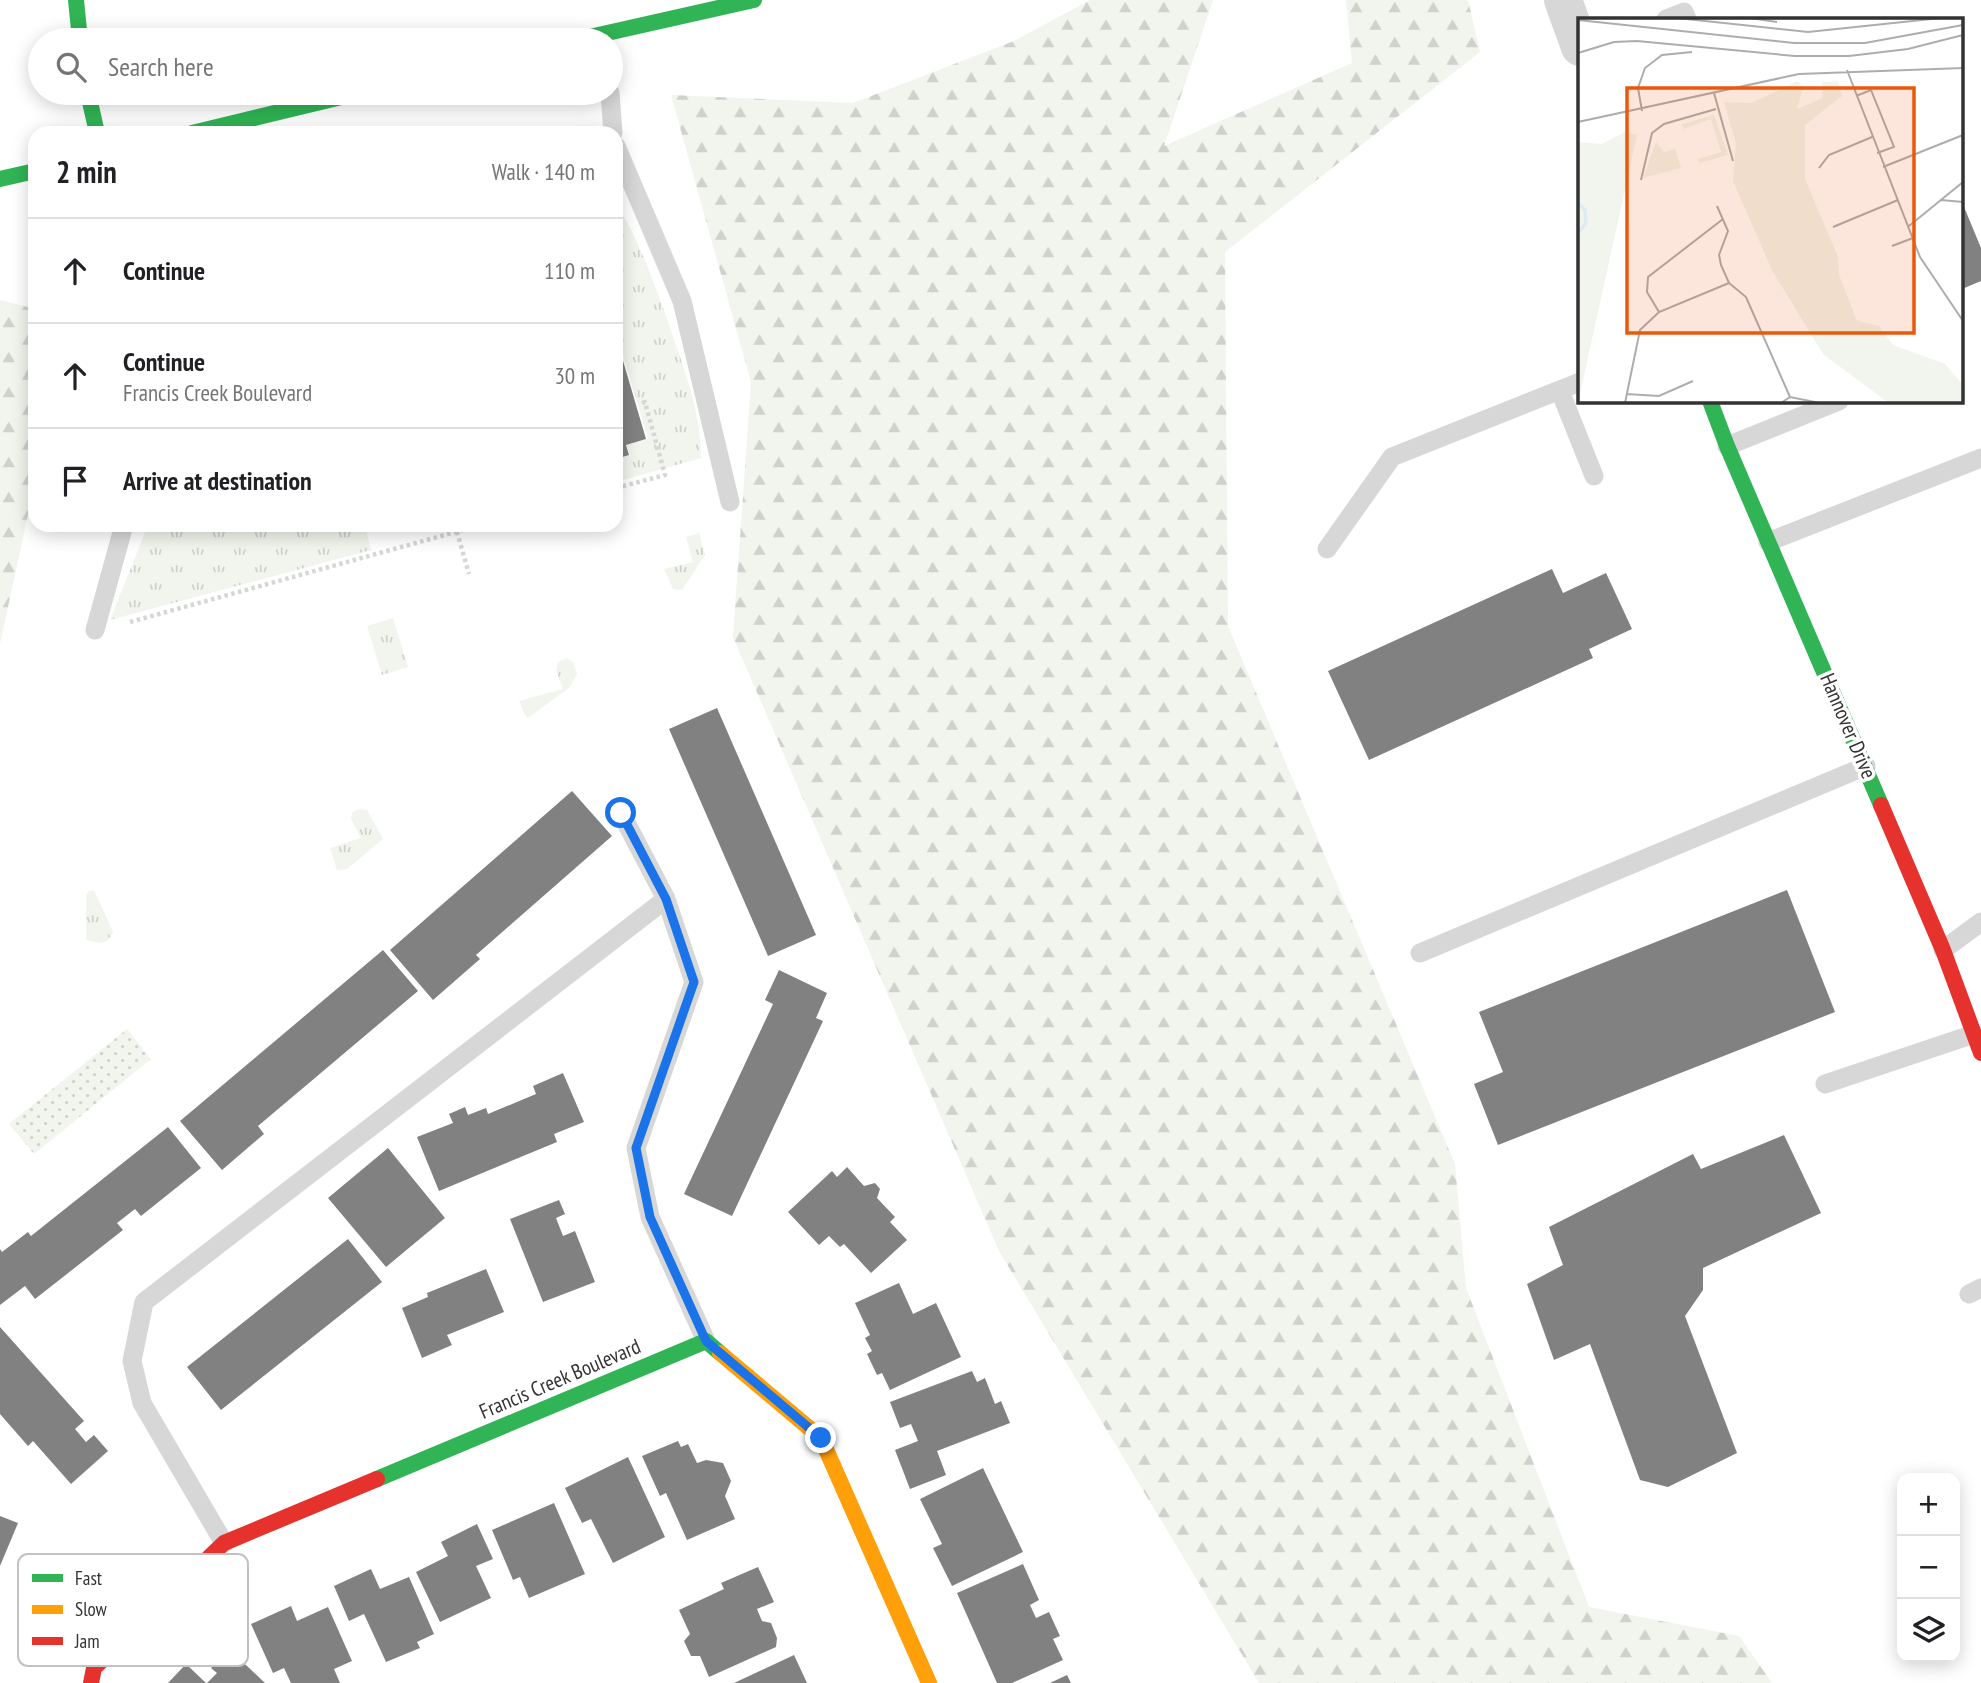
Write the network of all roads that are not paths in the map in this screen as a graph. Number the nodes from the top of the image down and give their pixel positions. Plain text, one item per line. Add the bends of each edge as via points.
1 (76, 0) edge
2 (754, 0) edge
3 (1563, 0) edge
4 (1669, 18) edge
5 (1687, 18) edge
6 (79, 28) edge
7 (623, 32) edge
8 (1578, 41) edge
9 (91, 105) edge
10 (308, 105) edge
11 (611, 105) edge
12 (96, 126) edge
13 (221, 126) edge
14 (612, 126) edge
15 (623, 162) edge
16 (28, 173) edge
17 (0, 179) edge
18 (1578, 383) edge
19 (1560, 391) junction
20 (1710, 402) edge
21 (1837, 402) edge
22 (1727, 446) junction
23 (1981, 458) edge
24 (1594, 476) dead end
25 (730, 502) dead end
26 (122, 532) edge
27 (1769, 542) junction
28 (1327, 548) dead end
29 (95, 630) dead end
30 (1866, 766) junction
31 (621, 813) dead end
32 (666, 899) junction
33 (1981, 922) edge
34 (1943, 950) junction
35 (1420, 953) dead end
36 (1974, 1034) junction
37 (1981, 1053) edge
38 (1825, 1084) dead end
39 (706, 1341) junction
40 (224, 1543) junction
41 (213, 1554) edge
42 (96, 1666) edge
43 (91, 1683) edge
44 (929, 1683) edge

1 - 6 main road
2 - 7 main road
3 - 8 street
4 - 5 lane via 1684,12
9 - 12 main road
10 - 13 main road
11 - 14 lane
15 - 25 lane via 682,301
16 - 17 main road
18 - 19 lane
19 - 24 lane
19 - 28 lane via 1392,457
20 - 22 main road, Hannover Drive
21 - 22 lane
22 - 27 main road, Hannover Drive
23 - 27 lane
26 - 29 lane
27 - 30 main road, Hannover Drive
30 - 34 main road, Hannover Drive
30 - 35 lane
31 - 32 lane
32 - 39 lane via 694,982 636,1148 650,1217
32 - 40 lane via 144,1302 132,1361 142,1403
33 - 34 lane
34 - 36 main road, Hannover Drive
36 - 37 main road, Hannover Drive
36 - 38 lane
39 - 40 main road, Francis Creek Boulevard
39 - 44 main road via 821,1438
40 - 41 main road, Francis Creek Boulevard
42 - 43 main road, Francis Creek Boulevard

